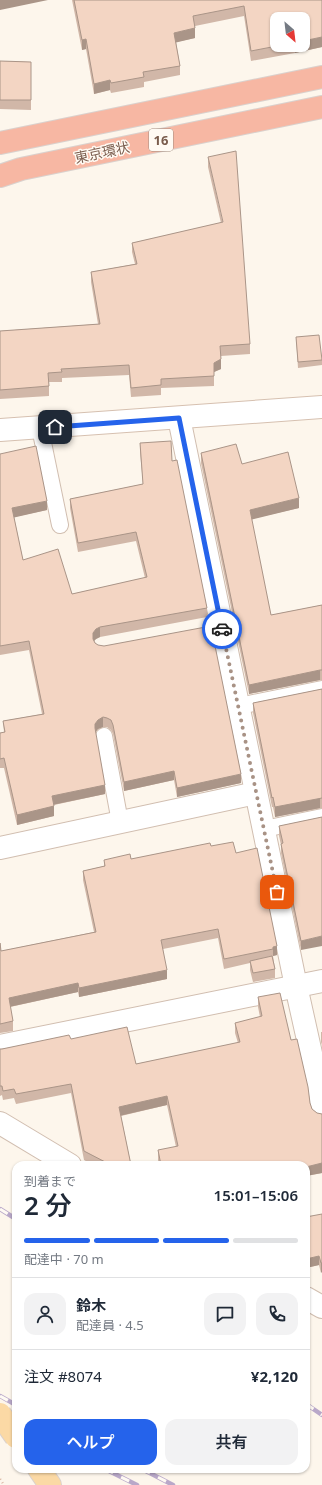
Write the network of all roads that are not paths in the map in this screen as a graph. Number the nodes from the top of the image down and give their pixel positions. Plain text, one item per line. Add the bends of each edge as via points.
1 (322, 77) edge
2 (322, 107) edge
3 (0, 143) edge
4 (0, 176) edge
5 (322, 407) edge
6 (179, 418) junction
7 (40, 428) junction
8 (0, 430) edge
9 (60, 525) dead end
10 (322, 689) edge
11 (239, 706) junction
12 (104, 736) dead end
13 (256, 793) junction
14 (322, 817) edge
15 (120, 822) junction
16 (264, 829) junction
17 (0, 848) edge
18 (322, 980) edge
19 (296, 986) junction
20 (0, 1046) edge
21 (321, 1099) edge
22 (0, 1123) edge
23 (63, 1161) edge
24 (310, 1300) edge
25 (322, 1307) edge
26 (0, 1414) edge
27 (12, 1431) edge
28 (42, 1473) edge
29 (50, 1485) edge

1 - 3 highway, 東京環状 / 16
2 - 4 highway, 東京環状 / 16 via 21,169
5 - 6 street
6 - 7 street
6 - 11 street via 214,626
7 - 8 street
7 - 9 lane
10 - 11 lane
11 - 13 street
12 - 15 lane
13 - 15 street
13 - 16 street
14 - 16 lane
15 - 17 street
16 - 19 street
18 - 19 street
19 - 20 street
19 - 21 street
22 - 23 street
24 - 25 street
26 - 27 main road, bridge
28 - 29 main road

